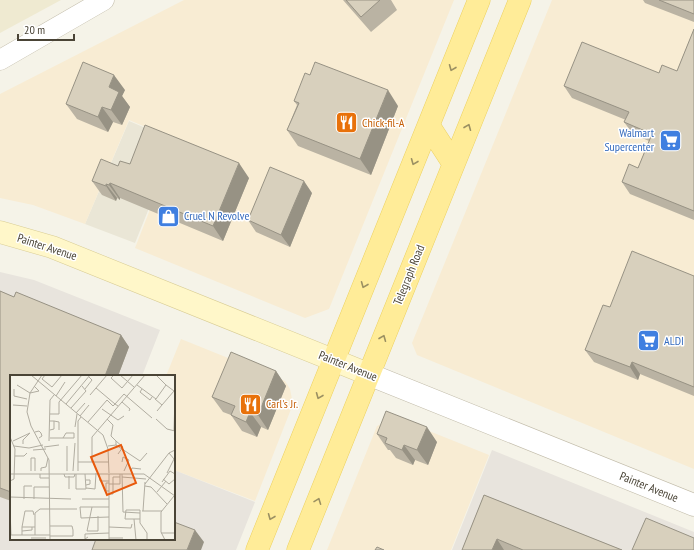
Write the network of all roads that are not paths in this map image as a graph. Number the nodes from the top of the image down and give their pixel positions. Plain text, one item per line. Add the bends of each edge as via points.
1 (104, 0) edge
2 (479, 0) edge
3 (520, 0) edge
4 (0, 60) edge
5 (429, 126) junction
6 (453, 163) junction
7 (0, 232) edge
8 (333, 360) junction
9 (368, 374) junction
10 (694, 505) edge
11 (258, 550) edge
12 (298, 550) edge

1 - 4 street
2 -> 5 main road
6 -> 3 main road, Telegraph Road
5 - 6 main road
5 -> 8 main road
9 -> 6 main road, Telegraph Road
7 - 8 main road, Painter Avenue via 52,247
8 - 9 main road, Painter Avenue
8 -> 11 main road
9 - 10 street, Painter Avenue
12 -> 9 main road, Telegraph Road

